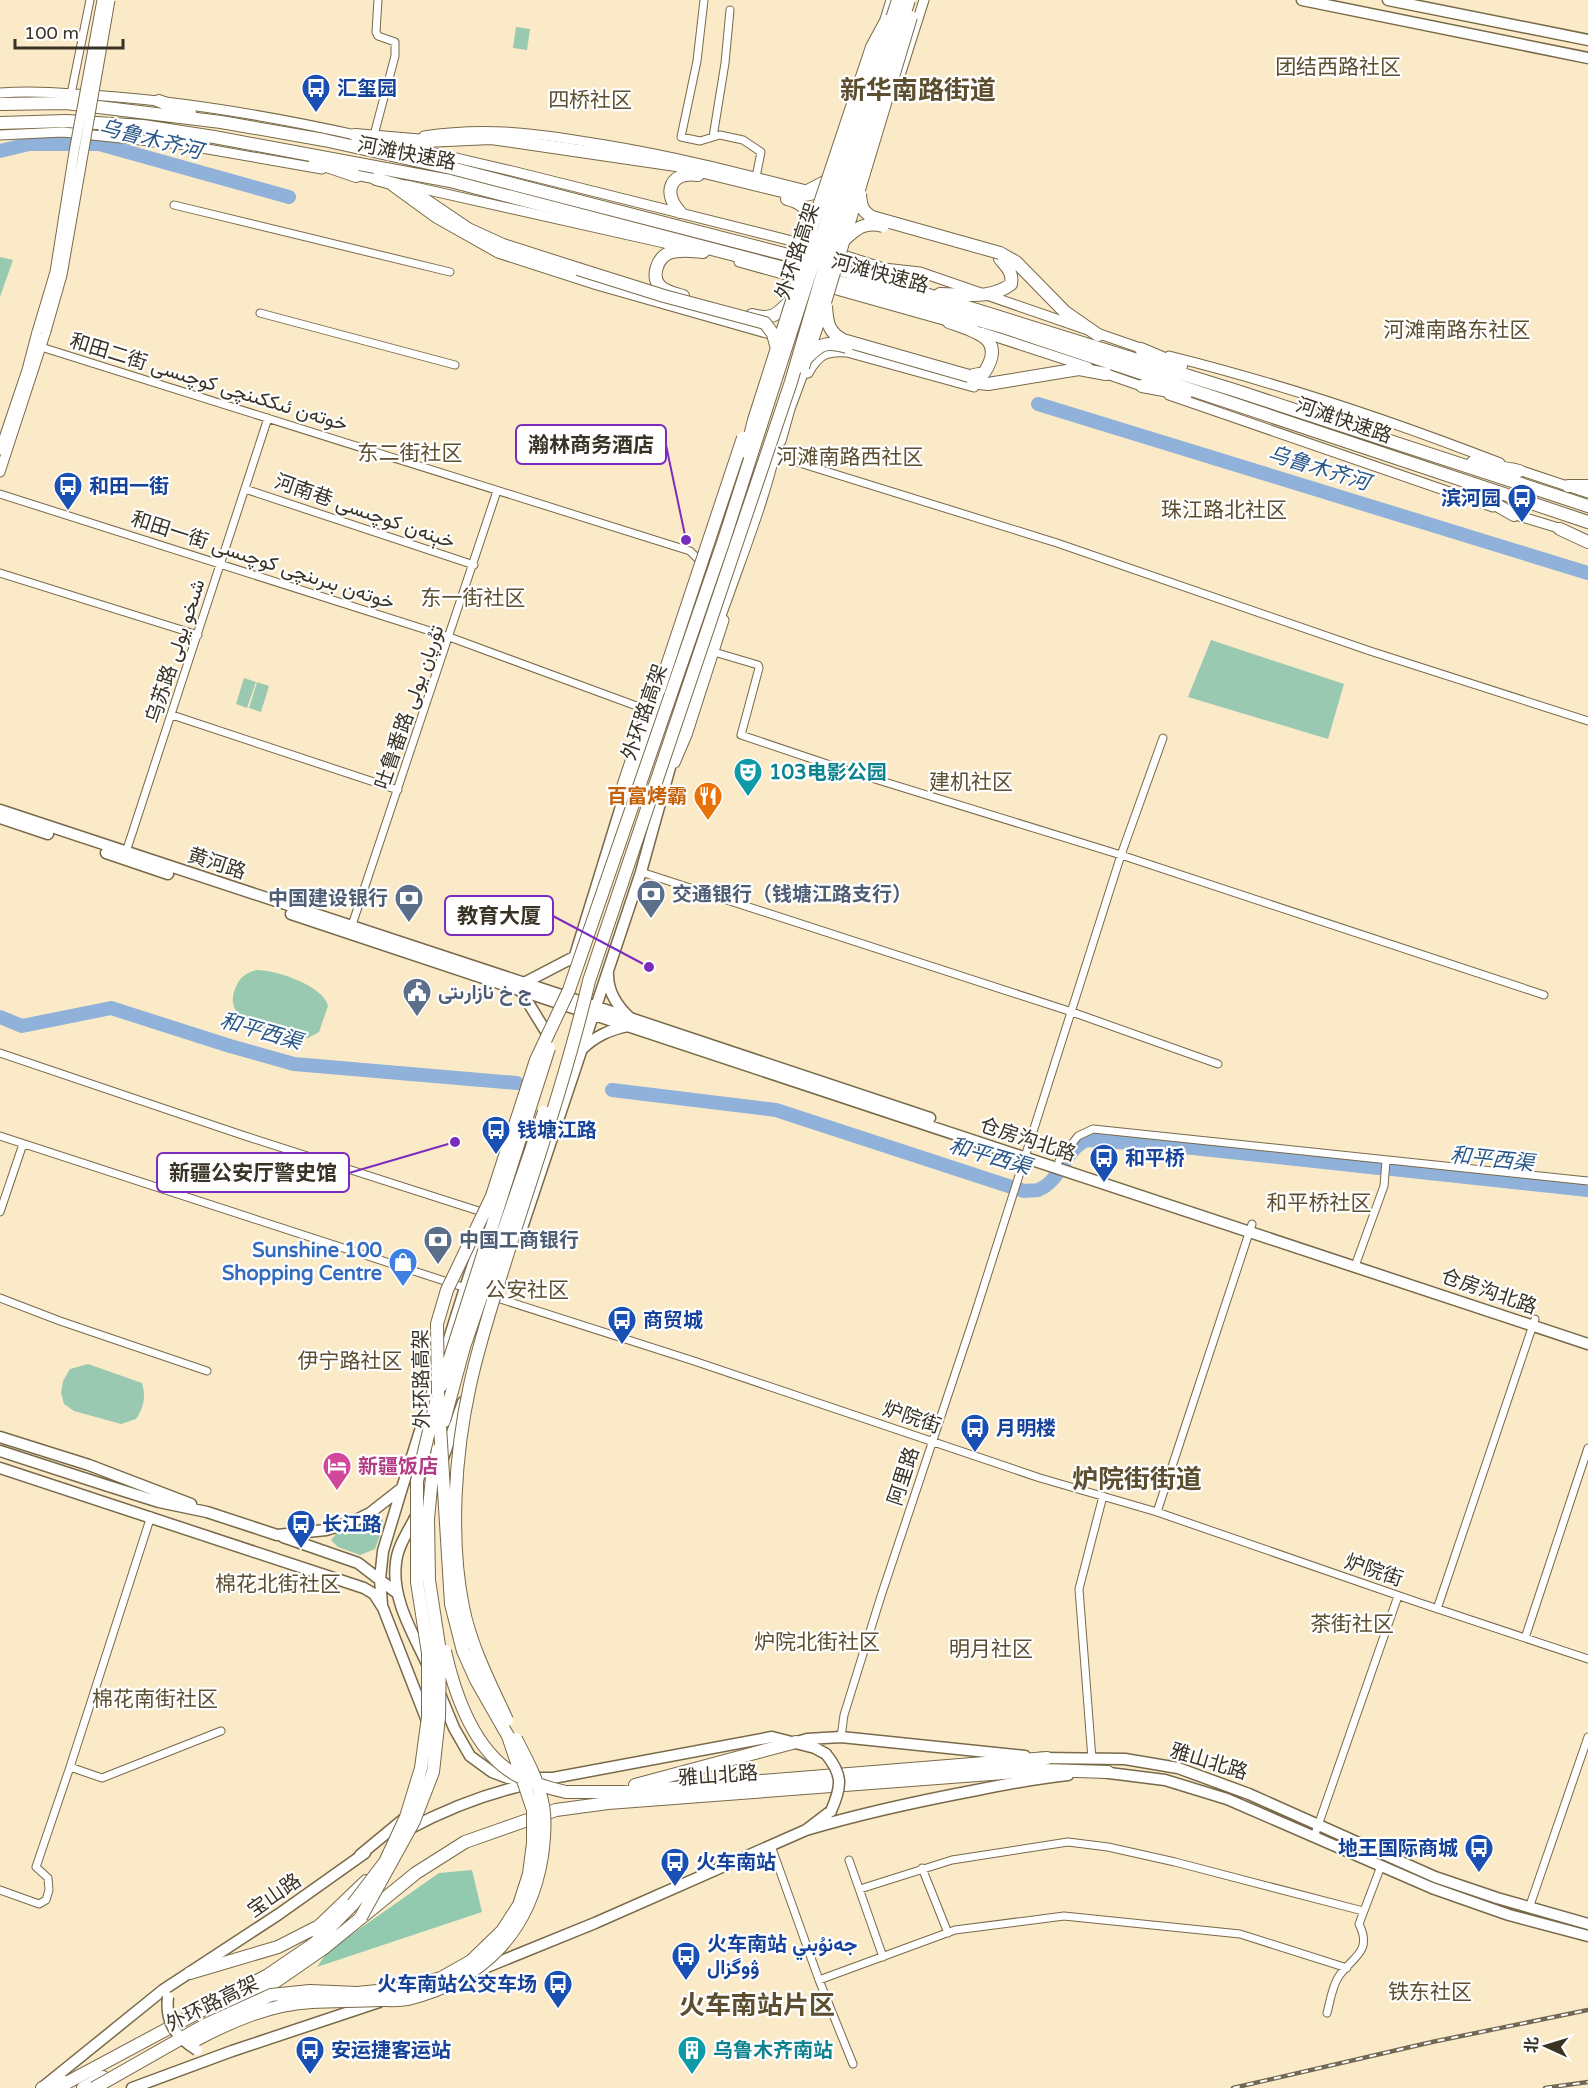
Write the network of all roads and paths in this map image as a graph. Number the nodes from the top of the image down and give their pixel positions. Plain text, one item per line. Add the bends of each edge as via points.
1 (90, 0) edge
2 (102, 0) edge
3 (110, 0) edge
4 (378, 0) edge
5 (705, 0) edge
6 (914, 0) edge
7 (924, 0) edge
8 (1302, 0) edge
9 (1388, 0) edge
10 (899, 1) edge
11 (730, 10) dead end
12 (1588, 40) edge
13 (1588, 57) edge
14 (0, 93) edge
15 (71, 94) junction
16 (159, 101) junction
17 (0, 104) edge
18 (208, 121) junction
19 (0, 123) edge
20 (194, 133) junction
21 (353, 134) junction
22 (0, 135) edge
23 (374, 135) junction
24 (306, 136) junction
25 (713, 137) junction
26 (404, 140) junction
27 (150, 141) junction
28 (280, 150) junction
29 (841, 164) junction
30 (356, 176) junction
31 (756, 177) junction
32 (379, 180) junction
33 (826, 185) junction
34 (860, 185) junction
35 (174, 205) dead end
36 (680, 212) junction
37 (812, 227) junction
38 (843, 241) junction
39 (800, 242) junction
40 (703, 252) junction
41 (849, 256) junction
42 (1000, 256) junction
43 (450, 272) dead end
44 (797, 279) junction
45 (842, 291) junction
46 (922, 293) junction
47 (985, 295) junction
48 (793, 298) junction
49 (826, 299) junction
50 (260, 313) dead end
51 (949, 322) junction
52 (41, 332) junction
53 (1098, 335) junction
54 (780, 344) junction
55 (41, 347) junction
56 (1141, 349) junction
57 (806, 359) junction
58 (455, 365) dead end
59 (1107, 374) junction
60 (969, 379) junction
61 (1007, 380) junction
62 (1142, 386) junction
63 (1237, 391) junction
64 (794, 399) junction
65 (1227, 401) junction
66 (757, 410) junction
67 (268, 418) junction
68 (778, 433) junction
69 (0, 450) edge
70 (1421, 452) junction
71 (777, 456) junction
72 (1416, 465) junction
73 (1519, 471) junction
74 (0, 472) edge
75 (1568, 486) junction
76 (1588, 486) edge
77 (245, 489) junction
78 (497, 490) junction
79 (1588, 493) edge
80 (0, 494) edge
81 (1588, 506) edge
82 (1514, 515) junction
83 (1588, 522) edge
84 (1560, 529) junction
85 (1588, 537) edge
86 (1588, 542) edge
87 (723, 543) junction
88 (708, 561) junction
89 (221, 564) junction
90 (474, 566) junction
91 (0, 573) edge
92 (723, 582) junction
93 (198, 635) junction
94 (449, 638) junction
95 (714, 652) junction
96 (653, 714) junction
97 (172, 715) junction
98 (1588, 721) edge
99 (1163, 738) dead end
100 (677, 742) joint
101 (668, 778) junction
102 (621, 784) dead end
103 (398, 790) junction
104 (0, 810) edge
105 (0, 818) edge
106 (125, 855) junction
107 (1121, 855) junction
108 (641, 872) junction
109 (351, 929) junction
110 (574, 957) junction
111 (608, 972) junction
112 (589, 981) junction
113 (522, 987) junction
114 (1544, 995) dead end
115 (563, 996) junction
116 (594, 1010) junction
117 (1072, 1012) junction
118 (629, 1022) junction
119 (548, 1035) junction
120 (582, 1049) junction
121 (0, 1053) edge
122 (1218, 1064) dead end
123 (0, 1136) edge
124 (23, 1144) junction
125 (1025, 1153) junction
126 (1386, 1161) junction
127 (1062, 1165) junction
128 (1588, 1181) edge
129 (0, 1212) edge
130 (490, 1215) junction
131 (1251, 1227) junction
132 (1356, 1262) junction
133 (465, 1288) junction
134 (0, 1298) edge
135 (497, 1298) junction
136 (1534, 1322) junction
137 (1588, 1336) edge
138 (1588, 1344) edge
139 (207, 1371) dead end
140 (0, 1437) edge
141 (931, 1441) junction
142 (1588, 1448) edge
143 (0, 1451) edge
144 (0, 1467) edge
145 (402, 1488) junction
146 (1103, 1496) junction
147 (207, 1512) junction
148 (1157, 1512) junction
149 (151, 1516) junction
150 (277, 1535) junction
151 (396, 1562) junction
152 (380, 1579) junction
153 (429, 1580) junction
154 (360, 1586) junction
155 (397, 1593) junction
156 (1398, 1596) junction
157 (382, 1608) junction
158 (1437, 1609) junction
159 (1525, 1638) junction
160 (1588, 1659) edge
161 (221, 1731) dead end
162 (841, 1737) junction
163 (1588, 1737) edge
164 (796, 1742) junction
165 (1047, 1758) junction
166 (1092, 1759) junction
167 (70, 1767) junction
168 (1108, 1772) junction
169 (553, 1778) junction
170 (606, 1792) junction
171 (1318, 1824) junction
172 (806, 1830) junction
173 (1314, 1837) junction
174 (771, 1846) junction
175 (360, 1856) junction
176 (849, 1860) dead end
177 (1381, 1866) junction
178 (922, 1868) junction
179 (860, 1888) junction
180 (0, 1890) edge
181 (350, 1901) junction
182 (1529, 1908) junction
183 (1363, 1911) junction
184 (361, 1917) junction
185 (1588, 1924) edge
186 (948, 1933) junction
187 (1588, 1936) edge
188 (882, 1957) junction
189 (1347, 1968) junction
190 (190, 1973) junction
191 (819, 1980) junction
192 (1328, 2013) dead end
193 (232, 2051) junction
194 (853, 2064) dead end
195 (71, 2081) junction
196 (41, 2088) edge
197 (57, 2088) edge
198 (83, 2088) edge
199 (94, 2088) edge
200 (107, 2088) edge
201 (132, 2088) edge

1 - 15 street
2 - 52 street, bridge
3 - 52 street, bridge via 62,275
4 - 23 street via 376,32 395,42 395,56
5 - 25 street via 681,137 700,141
6 - 34 highway, bridge
7 - 41 street via 848,234
8 - 13 main road
9 - 12 main road
10 - 29 street
10 - 33 highway, bridge via 872,46
10 - 87 highway, 外环路高架, bridge
10 - 92 highway, 外环路高架, bridge via 791,382
11 - 25 street
14 - 15 street
15 - 16 street
16 - 18 highway
16 - 21 street
17 - 18 highway, 河滩快速路 via 66,103
18 - 24 highway, 河滩快速路
19 - 20 highway, 河滩快速路 via 66,121
20 - 27 highway
20 - 28 highway, 河滩快速路
21 - 23 highway
21 - 24 highway
21 - 36 street
22 - 27 street via 63,132
23 - 26 highway
24 - 46 highway, 河滩快速路 via 455,169
25 - 31 street via 743,140 760,152
26 - 31 street via 449,132 539,133 693,161
26 - 33 highway via 491,138 686,167 799,195 814,193
27 - 30 street
28 - 30 highway
28 - 65 highway, 河滩快速路 via 450,181 881,293 1003,327
29 - 31 street via 825,181 806,190
29 - 39 street via 823,223 810,238
30 - 32 street
32 - 40 street
32 - 54 street via 498,253 759,330
32 - 54 highway, bridge via 406,187 468,229 503,245 765,323
33 - 37 highway, bridge
34 - 38 highway, bridge
34 - 42 highway, bridge via 861,208 865,213
35 - 43 street
36 - 37 highway via 669,192 672,183 688,174 799,202 806,208
36 - 39 street
37 - 48 highway, bridge
38 - 42 highway, bridge via 870,223
38 - 49 highway, bridge
39 - 41 street
40 - 44 street
40 - 48 highway, bridge via 671,252 663,256 657,264 658,285 763,318 773,317
41 - 47 street via 884,268 920,272
42 - 47 highway via 1012,276 1011,284 1002,292
42 - 53 highway via 1016,262 1065,312
44 - 45 street
44 - 54 street via 800,288
45 - 51 street
45 - 64 street via 829,300
46 - 47 highway
46 - 63 highway, 河滩快速路
47 - 53 street
48 - 54 highway, bridge
49 - 57 highway, bridge
49 - 60 highway, bridge via 827,322 834,335
50 - 58 street
51 - 59 street
51 - 60 highway via 984,335 993,347 992,361 984,373
52 - 55 street
52 - 69 street
53 - 56 street
54 - 66 highway, bridge
54 - 88 street
55 - 67 street, 和田二街 خوتەن ئىككىنچى كوچىسى
55 - 74 street
56 - 63 highway
56 - 73 street via 1240,374 1412,429
57 - 60 highway, bridge via 818,347 832,343
57 - 68 highway, bridge
59 - 61 highway via 1079,369
59 - 62 street
60 - 61 highway via 988,384
61 - 64 street via 990,389 970,387 847,352 830,351 815,361
62 - 65 highway
62 - 82 street
63 - 70 highway, 河滩快速路
64 - 71 street
65 - 72 highway, 河滩快速路
66 - 87 highway, bridge
66 - 96 highway, bridge via 740,444
67 - 77 street, 乌苏路 شىخو يولى
67 - 78 street, 和田二街 خوتەن ئىككىنچى كوچىسى
68 - 92 highway, bridge
68 - 100 highway via 765,490
70 - 73 highway
70 - 81 highway, 河滩快速路
71 - 95 street
71 - 98 street via 1057,543
72 - 82 highway
72 - 83 highway, 河滩快速路
73 - 75 street
75 - 76 highway
75 - 79 street
77 - 89 street, 乌苏路 شىخو يولى
77 - 90 street, 河南巷 خېنەن كوچىسى
78 - 88 street, 和田二街 خوتەن ئىككىنچى كوچىسى via 690,551
78 - 90 street, 吐鲁番路 تۇرپان يولى
80 - 89 street, 和田一街 خوتەن بىرىنچى كوچىسى
82 - 84 street
84 - 85 street
84 - 86 highway
87 - 115 highway, 外环路高架, bridge
88 - 96 street
89 - 93 street, 乌苏路 شىخو يولى
89 - 94 street, 和田一街 خوتەن بىرىنچى كوچىسى
90 - 94 street, 吐鲁番路 تۇرپان يولى
91 - 93 street
92 - 112 highway, 外环路高架, bridge
93 - 97 street, 乌苏路 شىخو يولى
94 - 102 street, 和田一街 خوتەن بىرىنچى كوچىسى via 642,708 643,719
94 - 103 street, 吐鲁番路 تۇرپان يولى
95 - 101 street via 687,735
95 - 107 street via 759,668 741,735
96 - 110 main road
97 - 103 street
97 - 106 street, 乌苏路 شىخو يولى
99 - 107 street, 阿里路
100 - 101 main road
101 - 108 main road
103 - 109 street, 吐鲁番路 تۇرپان يولى
104 - 106 main road, 黄河路
105 - 106 main road, 黄河路
106 - 109 main road, 黄河路
107 - 114 street
107 - 117 street, 阿里路
108 - 111 main road
108 - 117 street
109 - 113 main road, 黄河路
110 - 113 main road
110 - 115 main road
111 - 116 main road
111 - 118 main road via 608,987
112 - 153 highway, bridge via 454,1381 432,1477
112 - 200 highway, 外环路高架, bridge via 574,1045 486,1323 461,1433 456,1500 458,1574 472,1642 535,1777 544,1808 542,1857 528,1906 509,1938 480,1967 449,1984 406,1999 271,2007 206,2035
113 - 115 main road, 黄河路
113 - 119 main road
115 - 116 main road, 仓房沟北路
115 - 119 main road
115 - 181 highway, bridge via 430,1420 417,1481 417,1581 428,1653 428,1717 421,1768 406,1817 385,1862
115 - 199 highway, 外环路高架, bridge via 536,1060 492,1197 447,1290 437,1324 451,1604 463,1651 508,1736 533,1810 529,1874 519,1905 502,1931 471,1961 441,1978 398,1989 270,1995 206,2025
116 - 118 main road, 仓房沟北路
116 - 120 main road
117 - 122 street
117 - 125 street, 阿里路
118 - 120 main road via 594,1038
118 - 125 main road, 仓房沟北路
119 - 130 main road
120 - 135 main road
121 - 130 street
123 - 124 street, 炉院街
124 - 129 street
124 - 133 street, 炉院街
125 - 127 main road, 仓房沟北路
125 - 141 street, 阿里路
126 - 127 street via 1093,1129 1078,1136
126 - 128 street
126 - 132 street via 1384,1186
127 - 131 main road, 仓房沟北路
130 - 133 main road
131 - 132 main road, 仓房沟北路
131 - 148 street
132 - 136 main road, 仓房沟北路
133 - 135 street, 炉院街
133 - 145 main road
134 - 139 street
135 - 141 street, 炉院街
135 - 151 main road via 445,1455
136 - 137 main road, 仓房沟北路
136 - 138 main road, 仓房沟北路
136 - 158 street
140 - 147 main road via 89,1465
141 - 146 street, 炉院街
141 - 162 street, 阿里路 via 844,1715
142 - 159 street
143 - 147 main road via 159,1502
144 - 149 main road
145 - 150 main road via 352,1522 326,1530
145 - 152 main road via 383,1551
146 - 148 street, 炉院街
146 - 166 street via 1079,1589
147 - 150 main road
148 - 156 street, 炉院街
149 - 154 main road
149 - 167 street
150 - 152 main road via 357,1563
151 - 152 main road
151 - 155 main road
152 - 154 main road
152 - 155 main road
152 - 157 main road
153 - 170 highway, bridge via 461,1708 494,1757 515,1775 542,1786 566,1792
153 - 184 highway, bridge via 440,1652 433,1772 414,1821
154 - 157 main road via 374,1594
155 - 169 main road via 454,1728 470,1756 508,1778
156 - 158 street, 炉院街
156 - 171 street
157 - 175 main road via 435,1746 431,1778 419,1803
158 - 159 street, 炉院街
159 - 160 street, 炉院街
161 - 167 street via 102,1778
162 - 164 main road, 雅山北路
162 - 165 main road, 雅山北路
163 - 182 street
164 - 169 main road via 759,1738
164 - 170 highway
164 - 172 main road, bridge via 826,1754 840,1777 831,1811
165 - 166 main road, 雅山北路
165 - 170 highway
166 - 171 main road, 雅山北路 via 1178,1768
167 - 180 street via 36,1867 48,1878 46,1900 39,1904
168 - 172 main road, 雅山北路 via 1046,1777 955,1794
168 - 173 main road, 雅山北路 via 1166,1780 1227,1799
168 - 184 highway, 雅山北路 via 1044,1770 556,1810 465,1842 416,1873
169 - 175 main road, 宝山路 via 501,1790 445,1810
171 - 173 street
171 - 182 main road, 雅山北路 via 1435,1876
172 - 174 main road
173 - 177 main road, 雅山北路
174 - 191 street
174 - 193 main road via 474,1972
175 - 190 main road, 宝山路
176 - 179 street
177 - 183 street
177 - 187 main road, 雅山北路 via 1509,1915
178 - 179 street
178 - 183 street via 1068,1842 1175,1862
178 - 186 street
179 - 188 street
181 - 190 highway via 319,1926 278,1947
181 - 195 highway via 315,1943 268,1975
182 - 185 main road, 雅山北路
183 - 189 street via 1359,1924 1364,1946
184 - 198 highway, 雅山北路 via 275,1982
186 - 188 street
186 - 189 street via 1064,1916 1240,1934
188 - 191 street
189 - 192 street via 1338,1977
190 - 193 main road, bridge via 168,1997 169,2021 178,2037 197,2050
190 - 196 main road, 宝山路
191 - 194 street
193 - 201 main road
195 - 196 highway
195 - 197 highway

